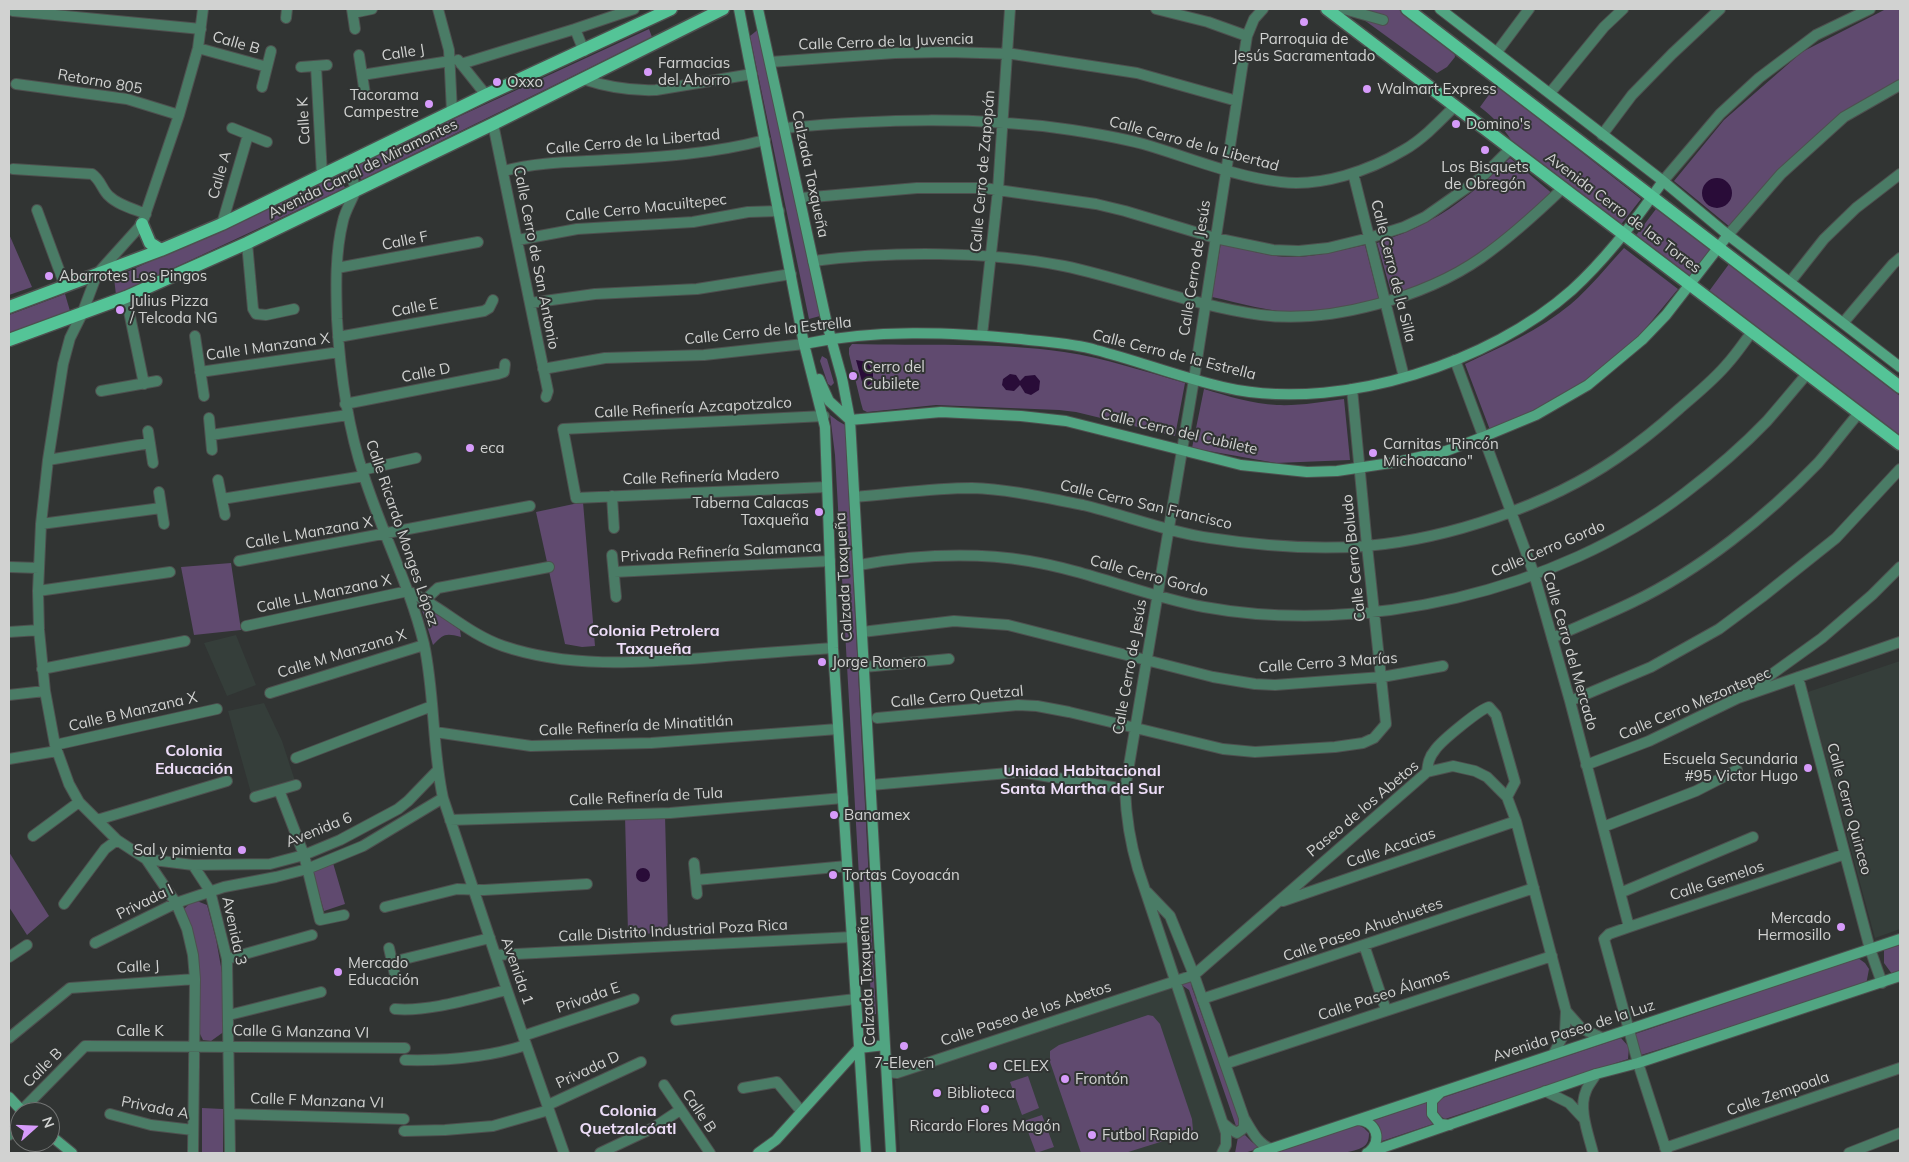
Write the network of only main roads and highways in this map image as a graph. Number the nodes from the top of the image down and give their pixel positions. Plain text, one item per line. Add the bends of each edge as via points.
1 (671, 9) edge
2 (723, 9) edge
3 (1327, 9) edge
4 (1407, 9) edge
5 (144, 219) road end
6 (161, 250) junction
7 (9, 307) edge
8 (9, 340) edge
9 (1900, 387) edge
10 (1900, 444) edge

1 - 6 main road, Avenida Canal de Miramontes via 222,224
2 - 8 main road, Avenida Canal de Miramontes via 247,243 126,297
3 - 10 main road, Avenida Cerro de las Torres
4 - 9 main road, Avenida Cerro de las Torres
5 - 6 main road via 150,243
6 - 7 main road, Avenida Canal de Miramontes

